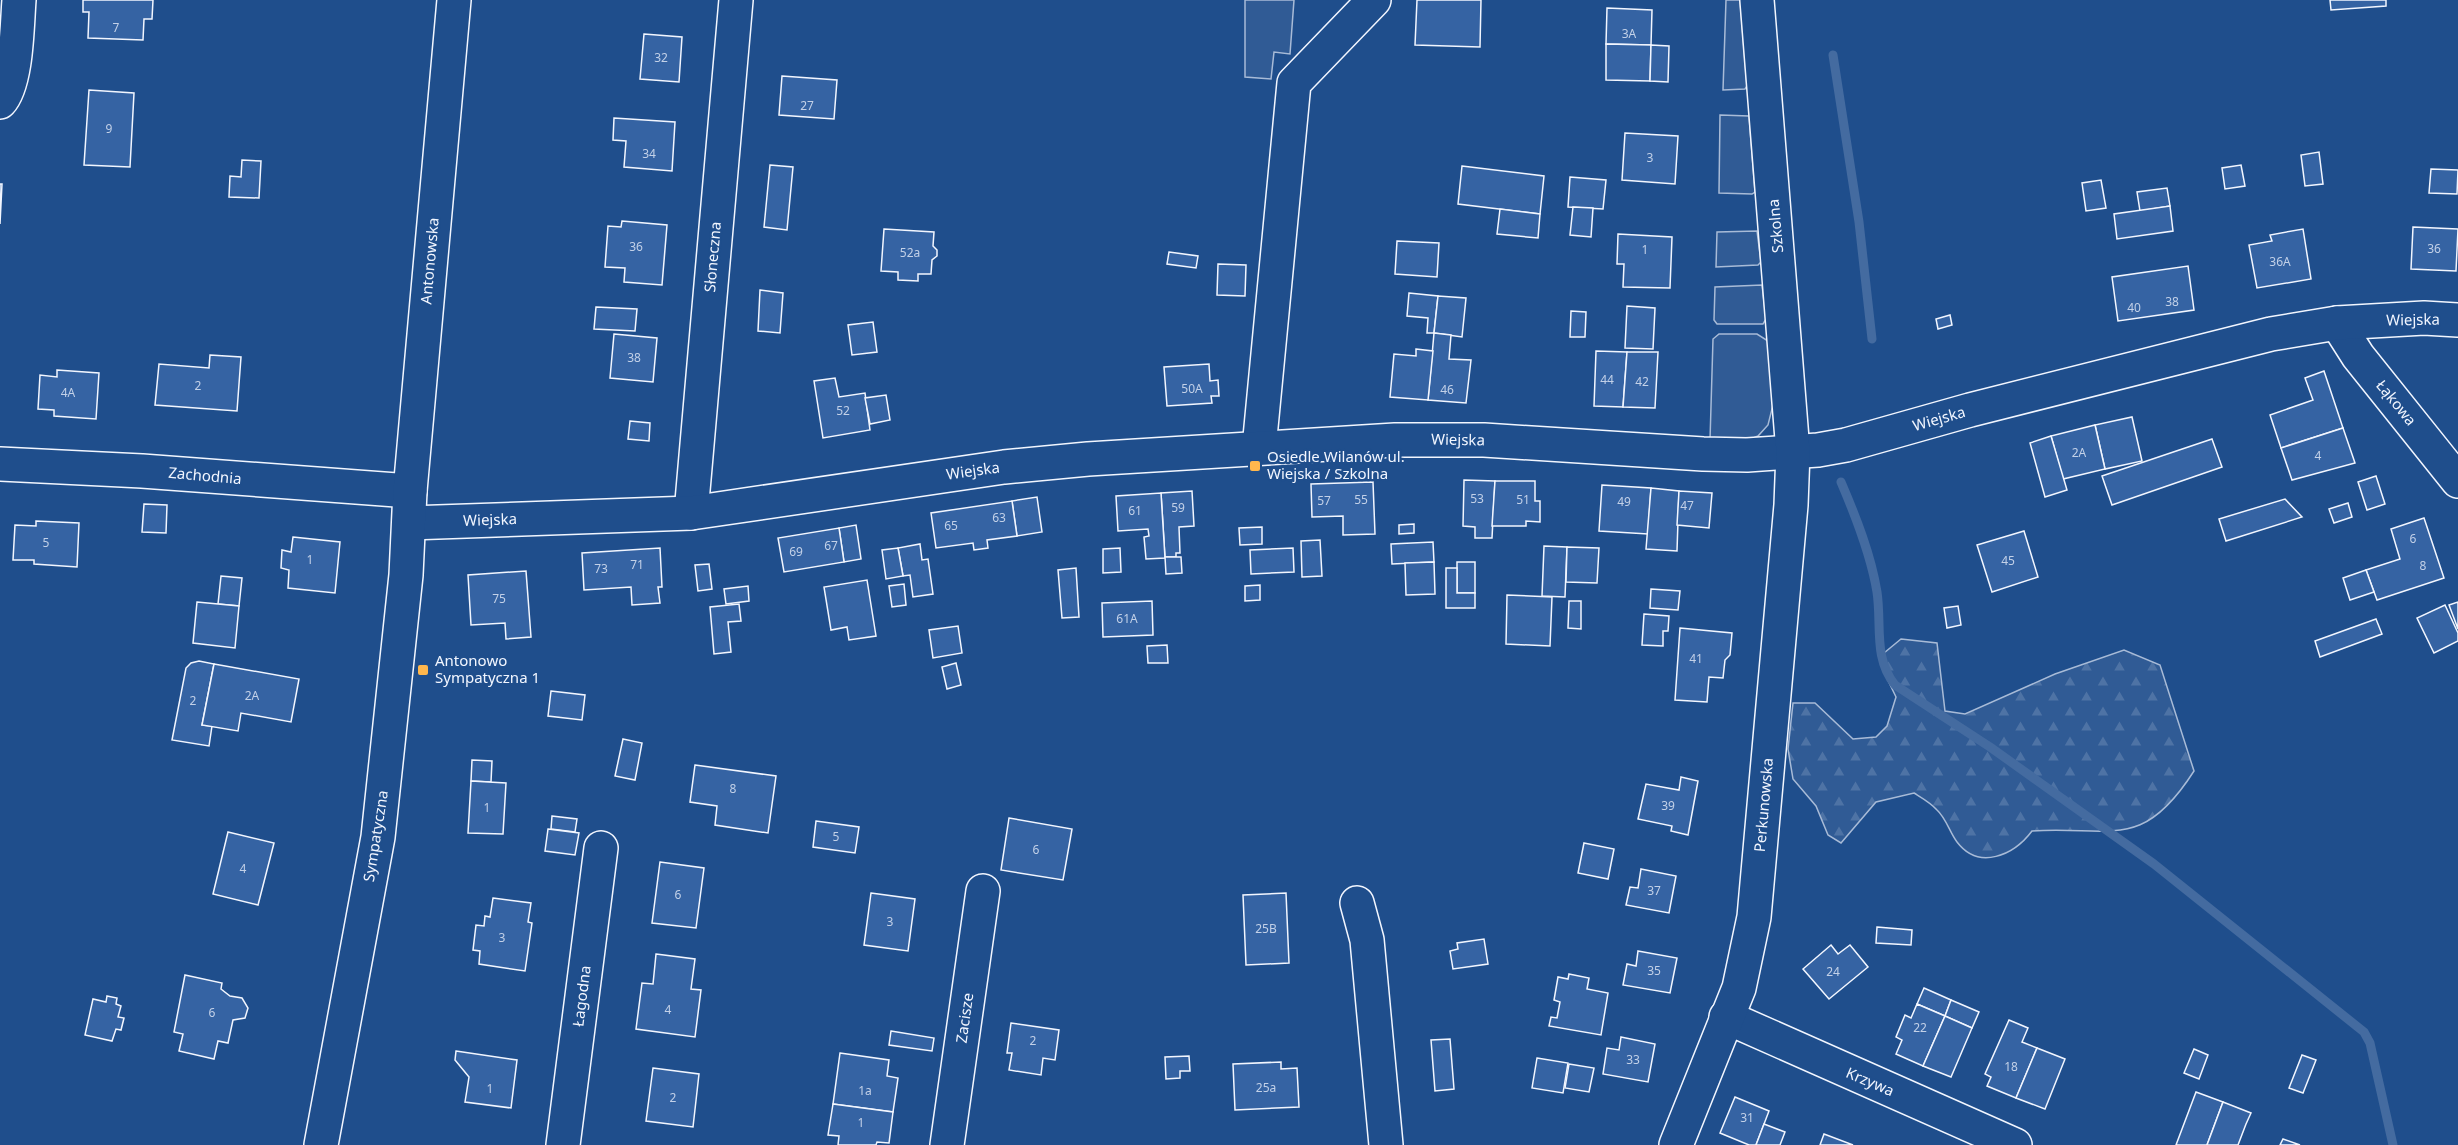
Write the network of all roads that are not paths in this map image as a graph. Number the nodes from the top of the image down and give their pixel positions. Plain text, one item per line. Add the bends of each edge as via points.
1 (19, 0) edge
2 (454, 0) edge
3 (736, 0) edge
4 (1374, 0) edge
5 (1757, 0) edge
6 (0, 102) edge
7 (2458, 320) edge
8 (2337, 323) junction
9 (1260, 448) junction
10 (1793, 452) junction
11 (0, 464) edge
12 (2458, 481) edge
13 (410, 491) junction
14 (691, 513) junction
15 (409, 523) junction
16 (601, 848) dead end
17 (983, 891) dead end
18 (1358, 903) dead end
19 (1726, 1017) junction
20 (322, 1145) edge
21 (563, 1145) edge
22 (947, 1145) edge
23 (1386, 1145) edge
24 (1676, 1145) edge
25 (2015, 1145) edge

1 - 6 street via 15,53 6,96
2 - 13 street, Antonowska
3 - 14 street, Słoneczna
4 - 9 street via 1294,83
5 - 10 street, Szkolna
7 - 8 street, Wiejska
8 - 10 street, Wiejska via 2258,337 1846,445
8 - 12 street, Łąkowa via 2358,356
9 - 10 street, Wiejska via 1427,439 1704,454
9 - 14 street, Wiejska via 1004,467
10 - 19 street, Perkunowska via 1754,917 1739,988
11 - 13 street, Zachodnia
13 - 15 street, Antonowska
14 - 15 street, Wiejska
15 - 20 street, Sympatyczna via 378,837
16 - 21 street, Łagodna
17 - 22 street, Zacisze
18 - 23 street via 1367,940
19 - 24 street, Perkunowska
19 - 25 street, Krzywa

